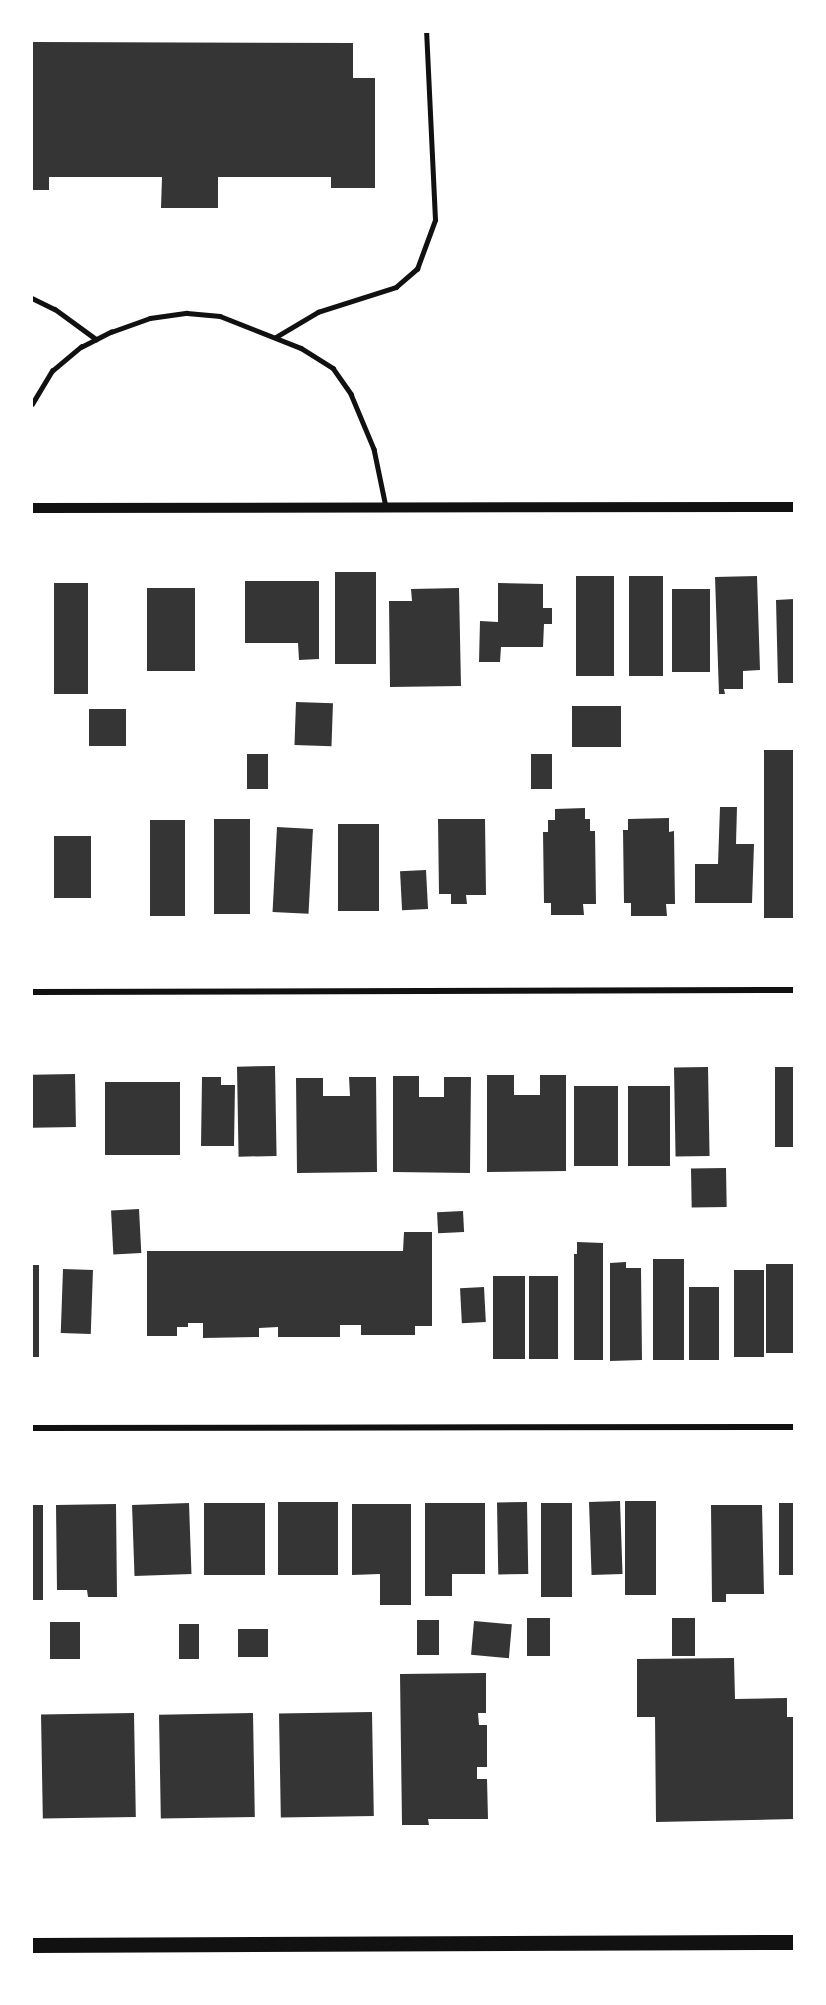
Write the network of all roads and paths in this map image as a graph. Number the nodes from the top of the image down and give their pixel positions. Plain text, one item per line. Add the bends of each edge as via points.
1 (426, 32) edge
2 (32, 298) edge
3 (276, 337) junction
4 (96, 339) junction
5 (32, 404) edge
6 (386, 507) junction
7 (795, 507) edge
8 (32, 508) edge
9 (795, 990) edge
10 (32, 992) edge
11 (795, 1427) edge
12 (32, 1428) edge
13 (795, 1942) edge
14 (32, 1945) edge

1 - 3 lane via 435,220 417,269 396,287 318,312
2 - 4 lane via 55,309
3 - 4 lane via 220,316 187,313 150,318
3 - 6 lane via 333,368 351,394 374,449
4 - 5 lane via 52,370
6 - 7 street
6 - 8 street
9 - 10 street
11 - 12 street
13 - 14 main road

